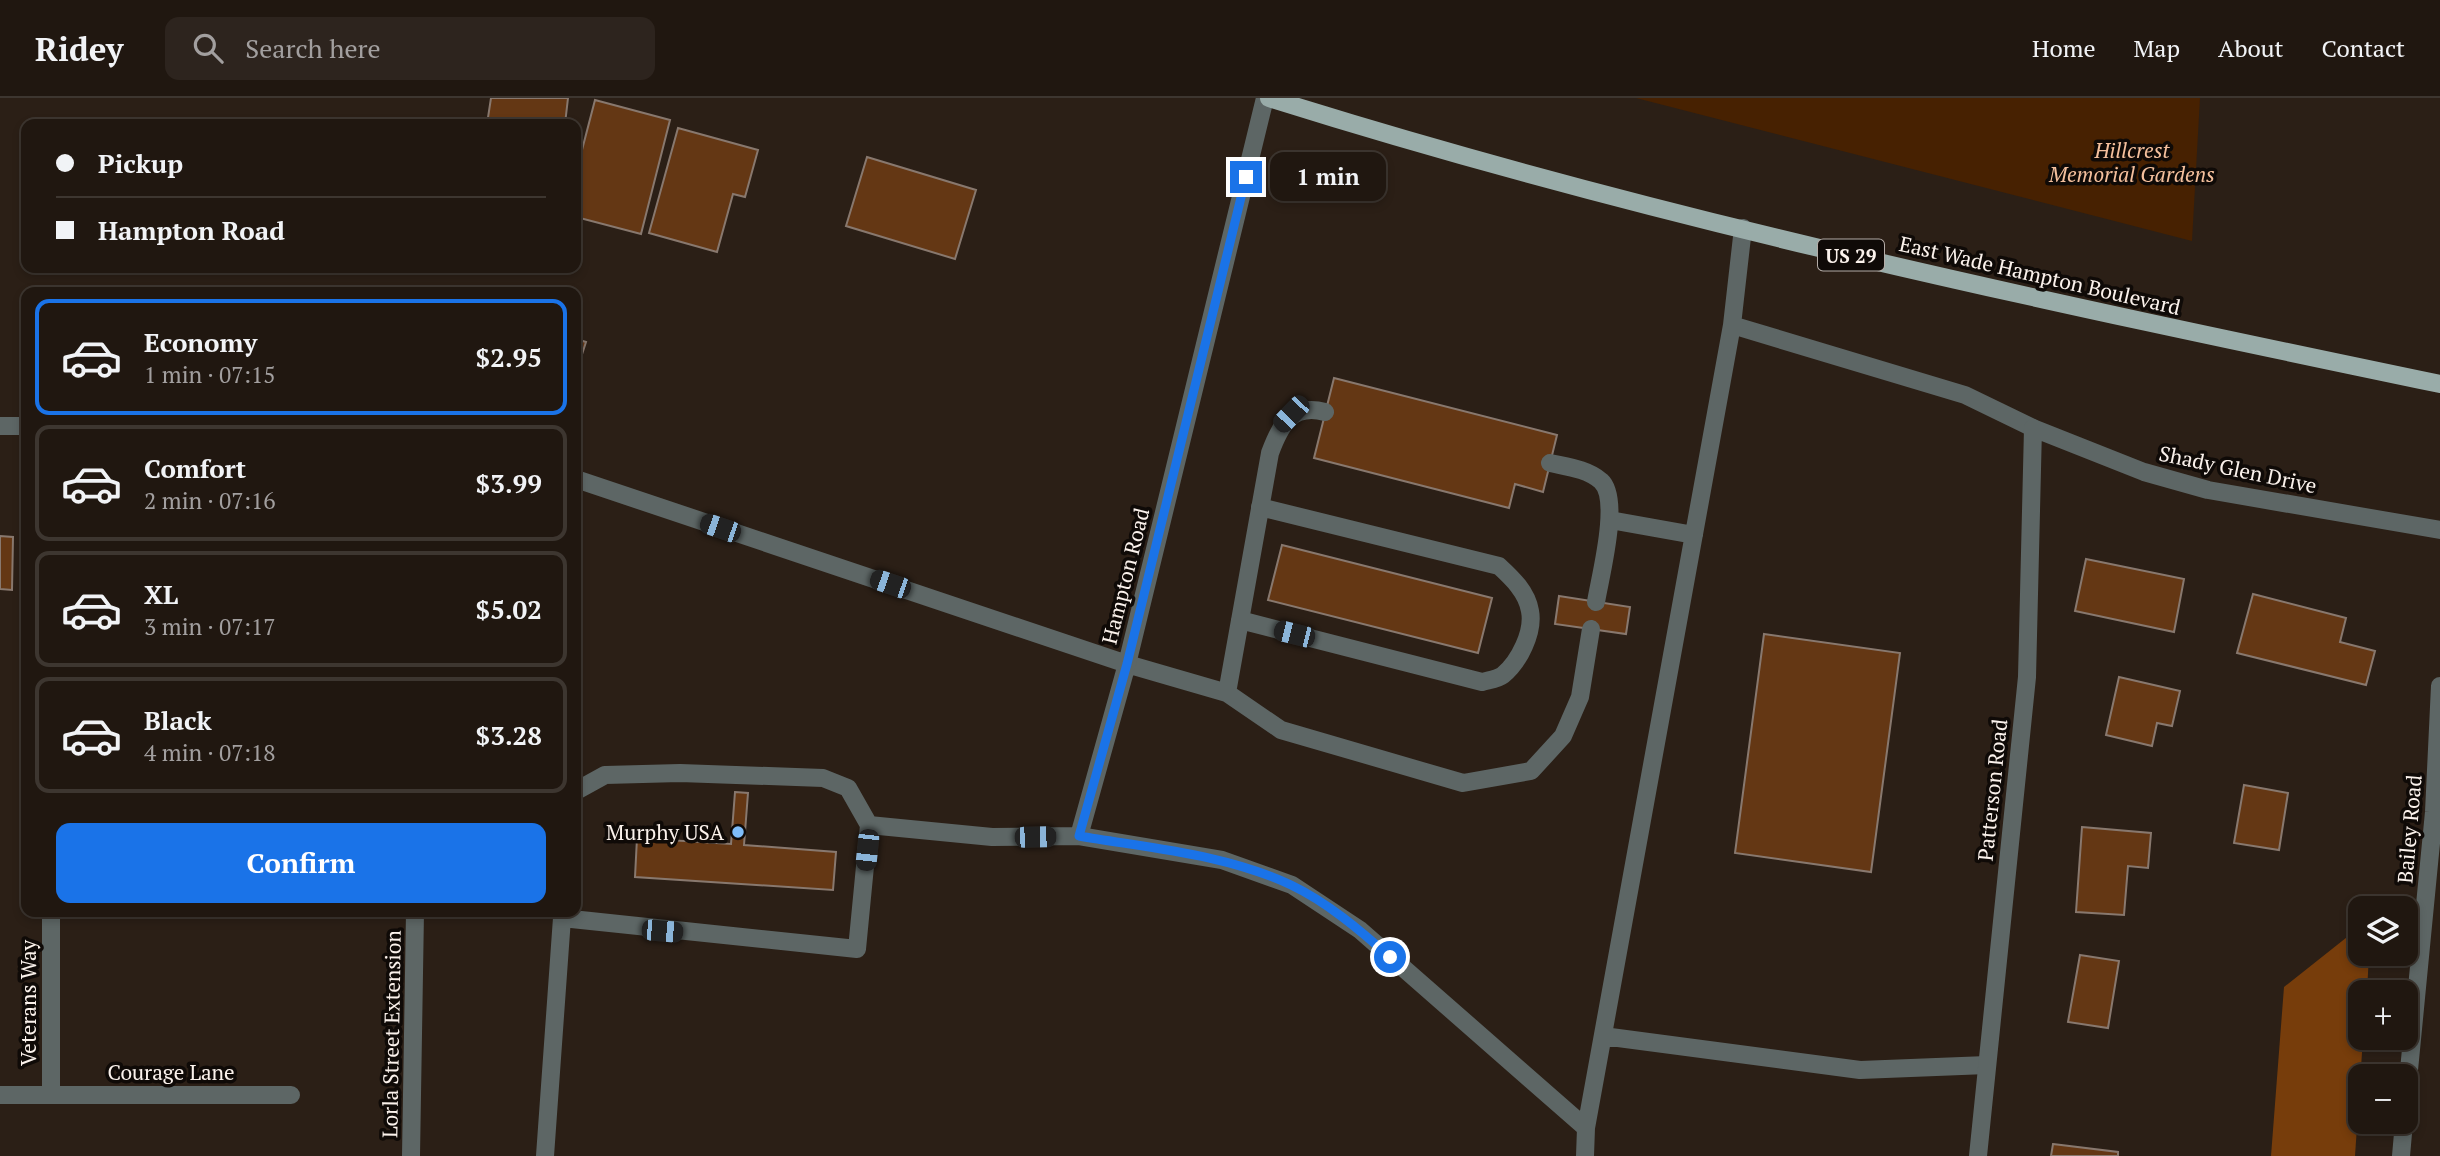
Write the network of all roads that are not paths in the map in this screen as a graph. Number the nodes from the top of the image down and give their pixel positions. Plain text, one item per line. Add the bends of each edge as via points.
1 (1267, 98) edge
2 (1743, 228) junction
3 (1732, 325) junction
4 (2440, 384) edge
5 (1325, 412) dead end
6 (0, 426) edge
7 (21, 426) edge
8 (2033, 428) junction
9 (1550, 463) dead end
10 (581, 481) edge
11 (1260, 507) junction
12 (1610, 520) junction
13 (2440, 530) edge
14 (1694, 534) junction
15 (1596, 602) dead end
16 (1240, 620) junction
17 (1591, 629) dead end
18 (1127, 664) junction
19 (2440, 686) edge
20 (1227, 693) junction
21 (581, 788) edge
22 (869, 825) junction
23 (1079, 836) junction
24 (51, 917) edge
25 (415, 917) edge
26 (562, 917) edge
27 (579, 917) edge
28 (1603, 1036) junction
29 (2410, 1064) edge
30 (1987, 1065) junction
31 (0, 1095) edge
32 (51, 1095) junction
33 (291, 1096) dead end
34 (1586, 1128) junction
35 (2403, 1134) edge
36 (411, 1156) edge
37 (545, 1156) edge
38 (1585, 1156) edge
39 (1978, 1156) edge
40 (2401, 1156) edge

1 - 2 main road, East Wade Hampton Boulevard / US 29 via 1431,149
1 - 18 street, Hampton Road
2 - 3 street
2 - 4 main road, East Wade Hampton Boulevard / US 29 via 2038,300
3 - 8 street, Shady Glen Drive via 1965,394
3 - 14 street
5 - 11 street via 1291,414 1280,425
6 - 7 street
8 - 13 street, Shady Glen Drive via 2144,472 2208,490
8 - 30 street, Patterson Road via 2027,677
9 - 12 street via 1583,470 1601,481 1608,490
10 - 18 street, Hampton Road
11 - 16 street
11 - 16 street via 1499,566 1524,595 1531,612 1528,635 1515,662 1501,677 1482,682
12 - 14 street
12 - 15 street
14 - 28 street
16 - 20 street
17 - 20 street via 1580,697 1563,736 1531,771 1464,783 1281,730
18 - 20 street
18 - 23 street
19 - 29 street, Bailey Road via 2434,812
21 - 22 street via 604,775 822,778 848,788
22 - 23 street via 992,837
22 - 27 street via 857,949
23 - 34 street via 1222,860 1292,885 1360,930
24 - 32 street, Veterans Way
25 - 36 street, Lorla Street Extension
26 - 37 street
28 - 30 street via 1860,1070
28 - 34 street
30 - 39 street, Patterson Road
31 - 32 street, Courage Lane
32 - 33 street, Courage Lane
34 - 38 street
35 - 40 street

